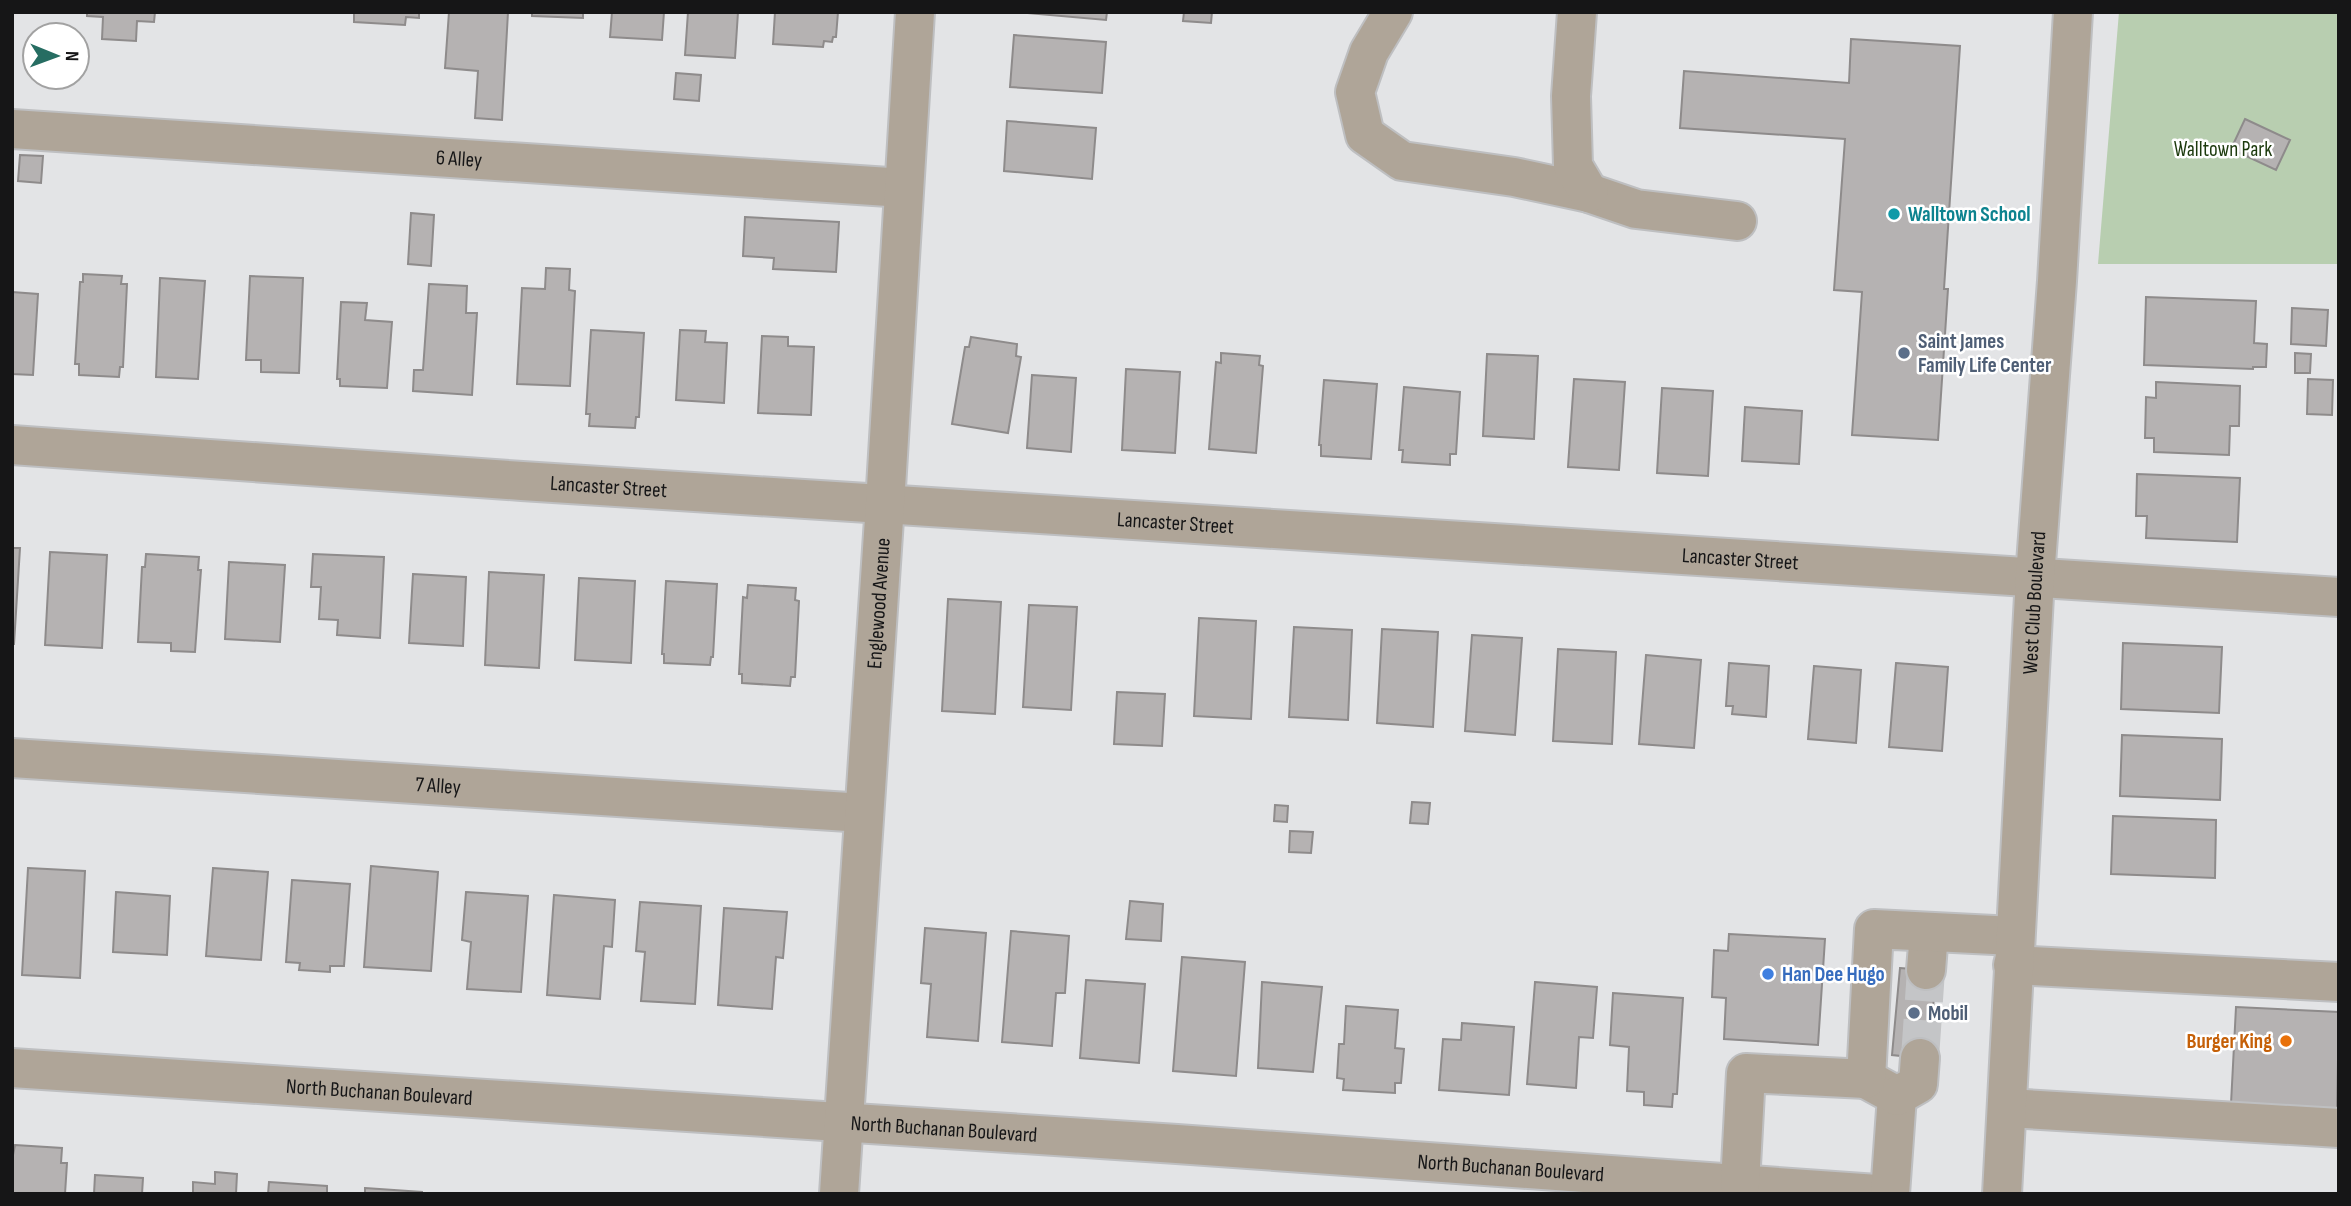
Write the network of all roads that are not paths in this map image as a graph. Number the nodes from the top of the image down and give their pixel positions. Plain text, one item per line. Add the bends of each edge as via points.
1 (915, 12) edge
2 (1393, 12) edge
3 (1577, 12) edge
4 (2073, 12) edge
5 (12, 129) edge
6 (904, 188) junction
7 (1589, 193) junction
8 (1737, 221) dead end
9 (12, 445) edge
10 (885, 504) junction
11 (2035, 577) junction
12 (2339, 597) edge
13 (12, 758) edge
14 (864, 813) junction
15 (2014, 951) junction
16 (2339, 982) edge
17 (1920, 1058) tunnel mouth
18 (12, 1068) edge
19 (1882, 1088) junction
20 (2008, 1108) junction
21 (844, 1124) junction
22 (2339, 1128) edge
23 (1740, 1184) junction
24 (1826, 1192) edge
25 (839, 1194) edge
26 (1877, 1194) edge
27 (1890, 1194) edge
28 (2002, 1194) edge

1 - 6 street, Englewood Avenue
2 - 7 street via 1369,52 1355,92 1365,135 1402,161
3 - 7 street via 1571,96 1573,166
4 - 11 street, West Club Boulevard
5 - 6 street, 6 Alley
6 - 10 street, Englewood Avenue
7 - 8 street via 1636,209
9 - 10 street, Lancaster Street
10 - 11 street, Lancaster Street
10 - 14 street, Englewood Avenue
11 - 12 street, Lancaster Street
11 - 15 street, West Club Boulevard
13 - 14 street, 7 Alley
14 - 21 street, Englewood Avenue
15 - 16 street
15 - 19 street via 1928,952 1874,929
15 - 20 street, West Club Boulevard
17 - 19 street via 1918,1084
18 - 21 street, North Buchanan Boulevard
19 - 23 street via 1746,1073
19 - 27 street
20 - 22 street
20 - 28 street, West Club Boulevard
21 - 23 street, North Buchanan Boulevard
21 - 25 street, Englewood Avenue
23 - 24 street, North Buchanan Boulevard
24 - 26 street, North Buchanan Boulevard

